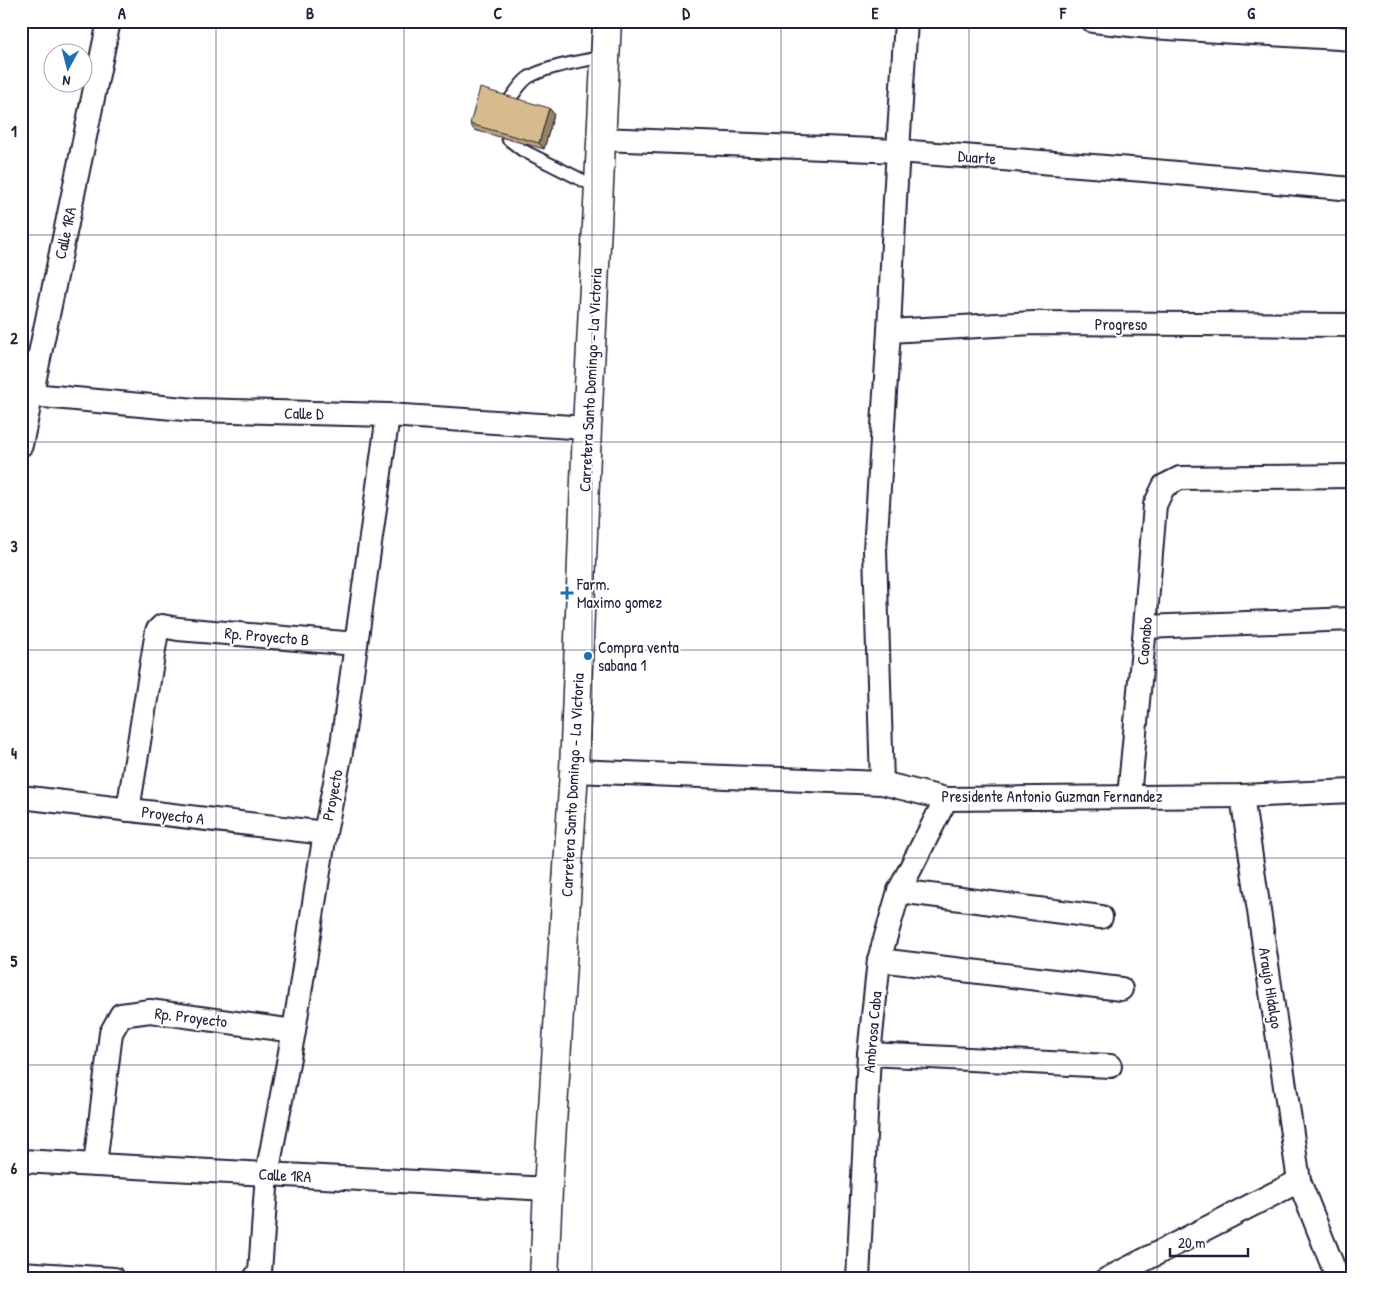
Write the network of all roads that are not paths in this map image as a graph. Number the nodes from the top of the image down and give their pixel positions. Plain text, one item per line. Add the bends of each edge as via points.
1 (109, 21) edge
2 (607, 21) edge
3 (906, 21) edge
4 (1102, 22) edge
5 (1352, 39) edge
6 (605, 56) junction
7 (509, 100) edge
8 (601, 139) junction
9 (508, 140) edge
10 (898, 151) junction
11 (599, 188) junction
12 (1352, 189) edge
13 (1352, 325) edge
14 (890, 331) junction
15 (26, 394) edge
16 (388, 415) junction
17 (587, 428) junction
18 (21, 445) edge
19 (1352, 476) edge
20 (1352, 618) edge
21 (1145, 626) junction
22 (356, 644) junction
23 (574, 772) junction
24 (882, 783) junction
25 (1352, 791) edge
26 (1242, 796) junction
27 (21, 797) edge
28 (1128, 797) junction
29 (946, 799) junction
30 (128, 810) junction
31 (325, 833) junction
32 (899, 892) junction
33 (1102, 917) dead end
34 (879, 960) junction
35 (1121, 989) dead end
36 (294, 1032) junction
37 (869, 1054) junction
38 (1110, 1066) dead end
39 (21, 1161) edge
40 (95, 1165) junction
41 (267, 1174) junction
42 (1299, 1181) junction
43 (548, 1189) junction
44 (21, 1273) edge
45 (114, 1279) edge
46 (254, 1279) edge
47 (544, 1279) edge
48 (858, 1279) edge
49 (1107, 1279) edge
50 (1338, 1279) edge

1 - 15 street, Calle 1RA
2 - 6 main road, Carretera Santo Domingo - La Victoria
3 - 10 street
4 - 5 street
6 - 7 lane via 528,77
6 - 8 main road, Carretera Santo Domingo - La Victoria
8 - 10 street, Duarte
8 - 11 main road, Carretera Santo Domingo - La Victoria
9 - 11 lane
10 - 12 street, Duarte
10 - 14 street
11 - 17 main road, Carretera Santo Domingo - La Victoria
13 - 14 street, Progreso via 1034,323
14 - 24 street via 875,550
15 - 16 street, Calle D via 195,410
15 - 18 street, Calle 1RA
16 - 17 street, Calle D
16 - 22 street, Proyecto
17 - 23 main road, Carretera Santo Domingo - La Victoria
19 - 21 street, Caonabo via 1180,478 1164,486 1155,505
20 - 21 street
21 - 28 street, Caonabo
22 - 30 street, Rp. Proyecto B via 162,626 157,631
22 - 31 street, Proyecto via 341,752
23 - 24 street, Presidente Antonio Guzman Fernandez
23 - 43 main road, Carretera Santo Domingo - La Victoria
24 - 29 street, Presidente Antonio Guzman Fernandez
25 - 26 street, Presidente Antonio Guzman Fernandez
26 - 28 street, Presidente Antonio Guzman Fernandez
26 - 42 street, Araujo Hidalgo
27 - 30 street, Proyecto A
28 - 29 street, Presidente Antonio Guzman Fernandez
29 - 32 street, Ambrosa Caba
30 - 31 street, Proyecto A
31 - 36 street, Proyecto
32 - 33 street
32 - 34 street, Ambrosa Caba
34 - 35 street
34 - 37 street, Ambrosa Caba
36 - 40 street, Rp. Proyecto via 150,1011 121,1015 111,1033
36 - 41 street, Proyecto
37 - 38 street
37 - 48 street, Ambrosa Caba
39 - 40 street, Calle 1RA
40 - 41 street, Calle 1RA
41 - 43 street, Calle 1RA
41 - 46 street, Proyecto via 260,1272
42 - 49 street
42 - 50 street, Araujo Hidalgo
43 - 47 main road, Carretera Santo Domingo - La Victoria
44 - 45 street

